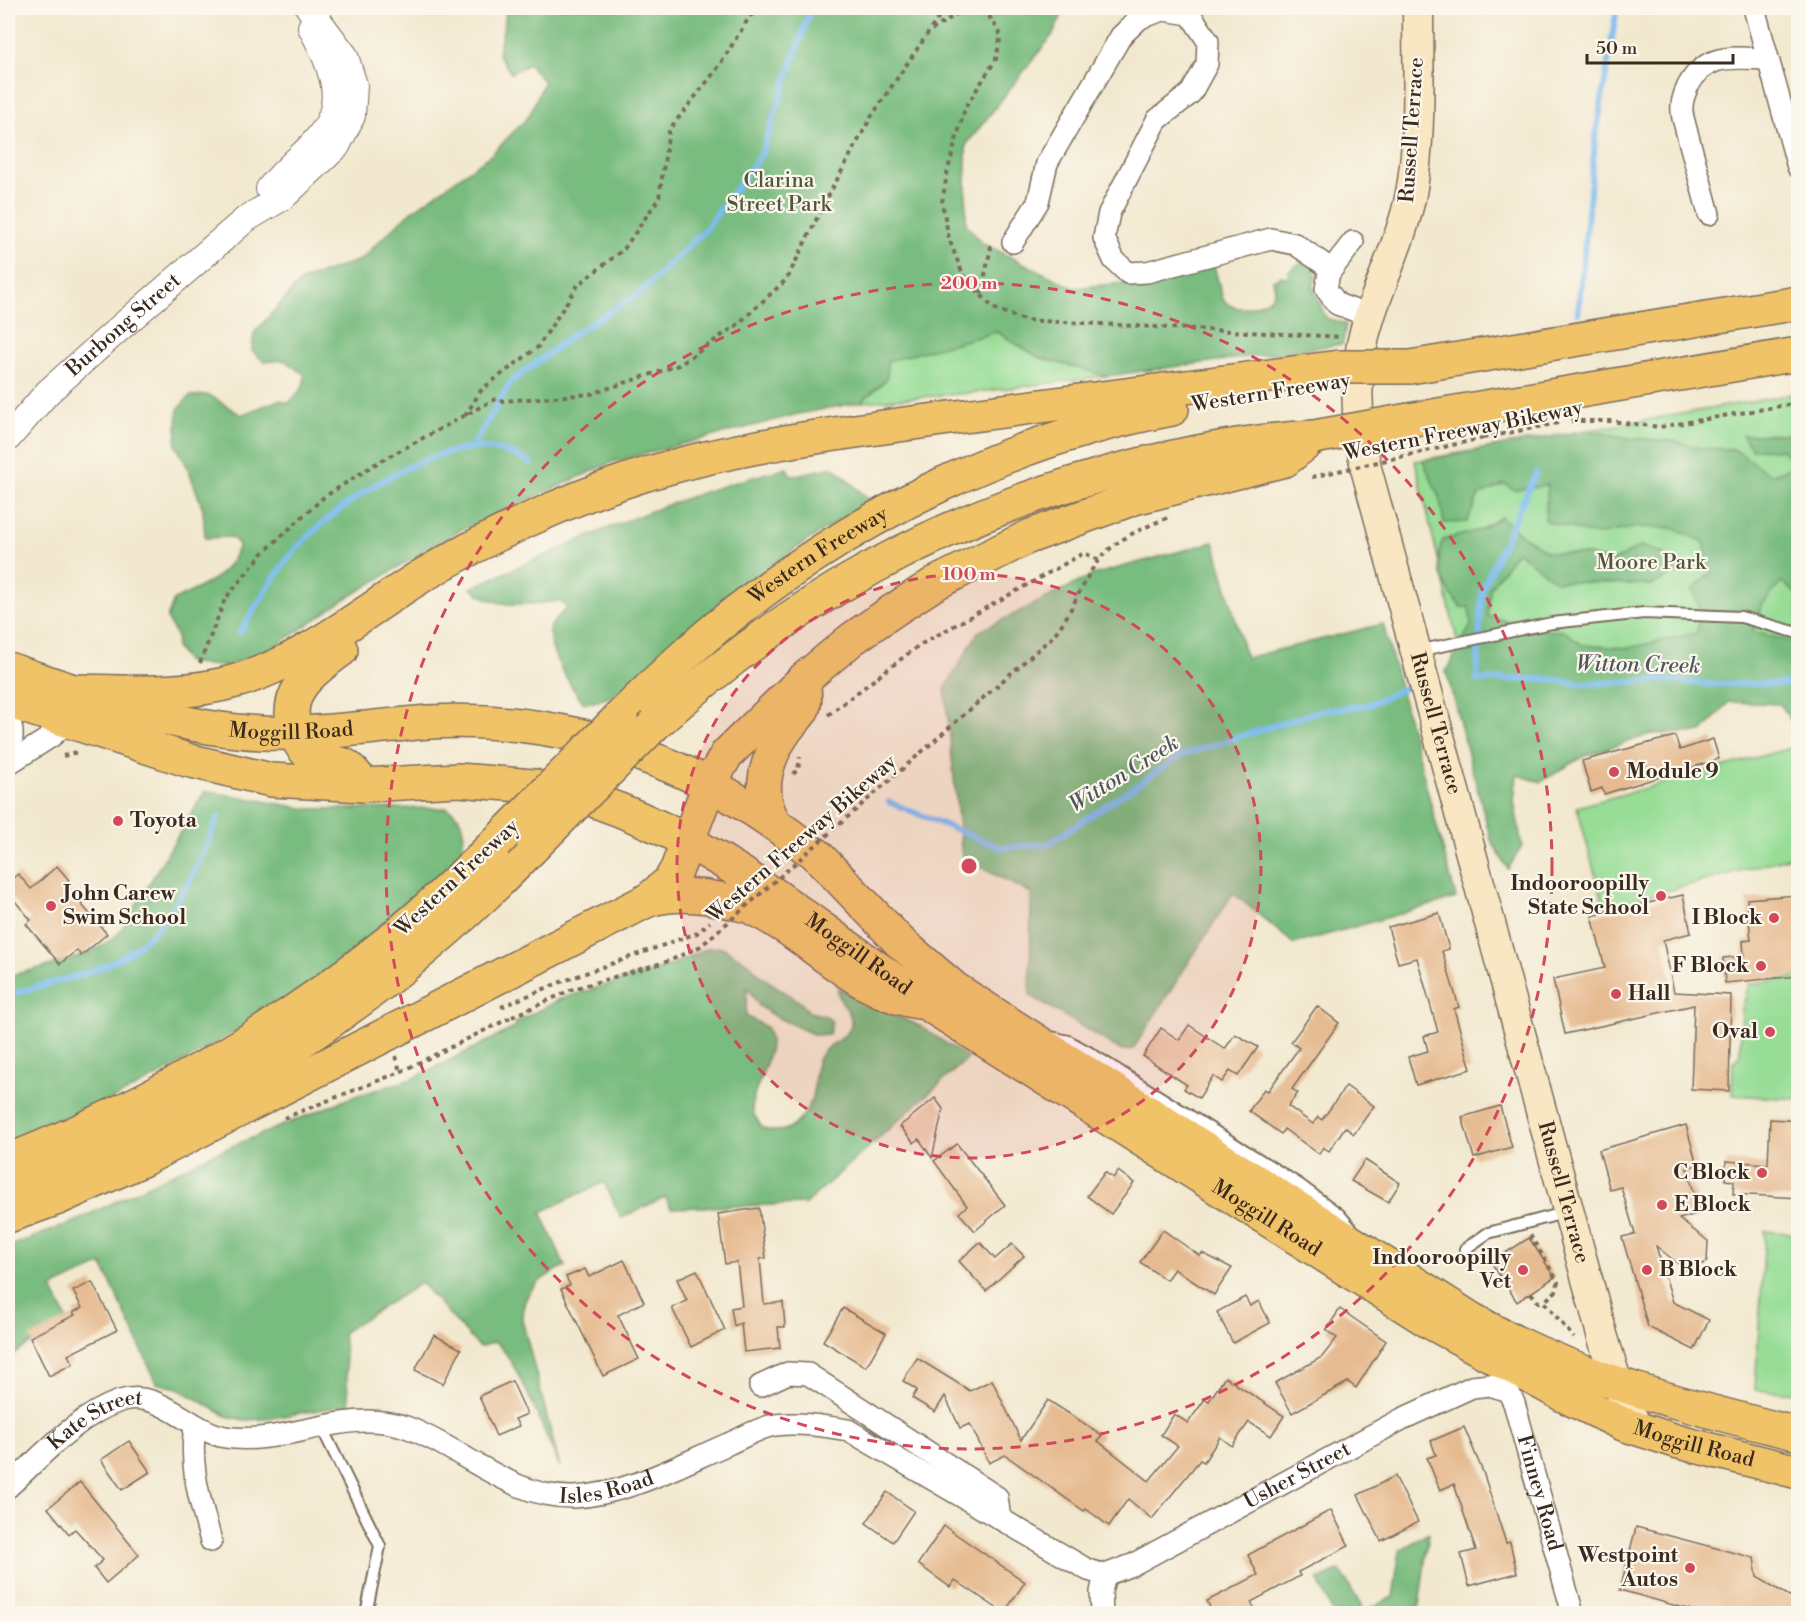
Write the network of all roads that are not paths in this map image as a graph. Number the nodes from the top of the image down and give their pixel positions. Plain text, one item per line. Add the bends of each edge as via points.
1 (303, 8) edge
2 (309, 8) edge
3 (1418, 8) edge
4 (1754, 8) edge
5 (1767, 59) junction
6 (1798, 168) edge
7 (1709, 214) dead end
8 (246, 219) junction
9 (1013, 242) road end
10 (1353, 242) dead end
11 (1331, 269) junction
12 (1798, 303) edge
13 (1370, 316) junction
14 (1798, 354) edge
15 (1303, 380) junction
16 (1314, 437) junction
17 (8, 438) edge
18 (753, 448) junction
19 (1798, 633) edge
20 (1416, 651) junction
21 (8, 669) edge
22 (804, 679) junction
23 (8, 701) edge
24 (73, 706) junction
25 (8, 716) edge
26 (295, 733) junction
27 (615, 740) junction
28 (8, 752) edge
29 (8, 764) edge
30 (710, 783) junction
31 (364, 785) junction
32 (774, 822) junction
33 (690, 840) junction
34 (758, 898) junction
35 (648, 900) junction
36 (8, 1161) edge
37 (8, 1191) edge
38 (1568, 1212) junction
39 (8, 1216) edge
40 (1465, 1249) dead end
41 (1490, 1385) joint
42 (760, 1386) dead end
43 (1618, 1386) junction
44 (195, 1425) junction
45 (321, 1426) junction
46 (1637, 1429) junction
47 (1798, 1434) edge
48 (1798, 1472) edge
49 (8, 1487) edge
50 (1000, 1519) junction
51 (211, 1541) dead end
52 (1106, 1575) junction
53 (366, 1614) edge
54 (1102, 1614) edge
55 (1573, 1614) edge

1 - 8 street, Burbong Street via 331,70 335,109 323,133 274,182
2 - 8 street, Burbong Street via 334,39 350,68 352,116 337,146 283,197
3 - 13 main road, Russell Terrace via 1414,180 1406,216
4 - 5 street
5 - 6 street
5 - 7 street via 1709,63 1697,72 1684,95 1682,114
8 - 17 street, Burbong Street via 48,392
9 - 11 street via 1038,202 1047,163 1121,36 1140,18 1163,10 1190,15 1208,41 1207,64 1191,93 1157,120 1109,213 1104,237 1114,260 1128,273 1147,272 1277,238 1295,244
10 - 11 street
11 - 13 street via 1326,286 1332,300 1342,308
12 - 15 highway, Western Freeway, bridge via 1410,367
13 - 20 main road, Russell Terrace via 1358,383 1359,433
14 - 16 highway, Western Freeway, bridge
15 - 18 highway via 840,433
15 - 27 highway, Western Freeway via 1134,416 1008,457 888,512 772,585 692,648
16 - 22 highway via 1286,460 1134,498 1028,537 934,584 852,639
16 - 37 highway, Western Freeway, bridge via 1274,439 1124,469 1034,495 938,533 806,606 713,674 654,725 467,912 397,972 264,1066 127,1142
18 - 24 highway via 634,478 540,516 424,575 295,657 244,678
18 - 26 highway via 630,492 500,555 380,622 301,683 292,701
19 - 20 lane via 1741,617 1644,613 1552,623
20 - 38 main road, Russell Terrace
21 - 24 highway, Moggill Road
22 - 30 highway via 738,742
22 - 32 highway via 804,708 780,738 765,778 767,807
23 - 24 highway, Moggill Road
24 - 26 highway, Moggill Road via 206,727
24 - 29 street via 52,736
24 - 31 highway, Moggill Road via 187,760 291,782
25 - 28 street via 12,740
26 - 27 highway, Moggill Road via 462,722 533,727
26 - 31 highway via 311,756 344,765
27 - 30 highway, Moggill Road
27 - 36 highway, Western Freeway, bridge via 389,941 285,1018 169,1088
30 - 32 highway, Moggill Road
30 - 33 highway
31 - 33 highway, Moggill Road via 458,780 566,793 640,817
32 - 43 highway, Moggill Road via 812,851 923,963 955,989 1461,1313 1518,1345
33 - 34 highway, Moggill Road
33 - 35 highway via 670,881
34 - 35 highway via 668,894
34 - 46 highway, Moggill Road via 869,987 898,999 926,1003 1404,1307 1565,1396
35 - 39 highway via 142,1160
38 - 40 lane via 1488,1233
38 - 43 main road, Russell Terrace
41 - 52 street, Usher Street via 1472,1387 1402,1419 1132,1565
41 - 55 street, Finney Road via 1508,1391 1514,1403
42 - 50 street via 788,1373 808,1374 997,1497
43 - 46 main road, Russell Terrace
43 - 47 highway, Moggill Road
44 - 45 street, Isles Road via 223,1437 245,1438
44 - 49 street, Kate Street via 148,1399 121,1400 88,1416
44 - 51 street via 194,1476
45 - 50 street, Isles Road via 360,1420 405,1427 527,1489 571,1497 617,1492 773,1425 814,1424 848,1430
45 - 53 lane via 380,1546
46 - 48 highway, Moggill Road
50 - 52 street, Isles Road via 1088,1570
52 - 54 street via 1101,1592

